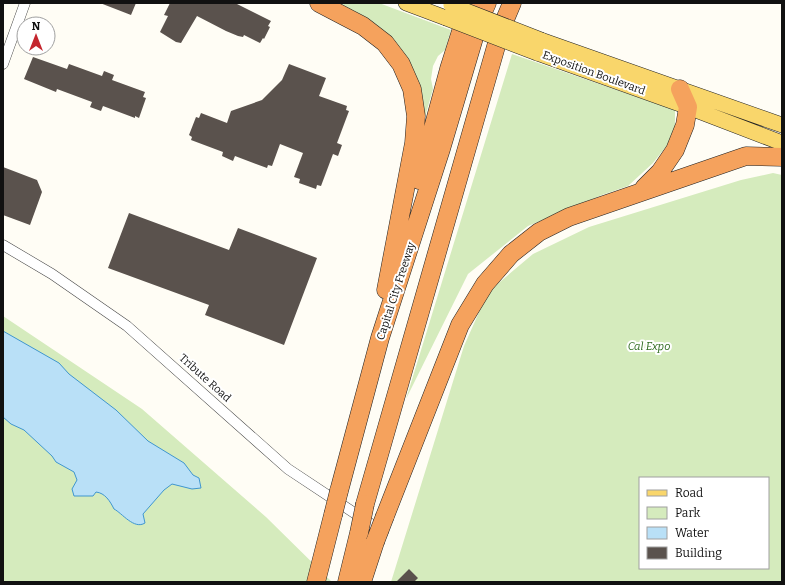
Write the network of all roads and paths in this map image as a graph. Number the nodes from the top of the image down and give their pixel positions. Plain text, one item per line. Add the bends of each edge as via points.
1 (25, 3) edge
2 (319, 3) edge
3 (406, 3) edge
4 (470, 3) edge
5 (487, 3) edge
6 (511, 8) edge
7 (447, 9) edge
8 (539, 46) junction
9 (3, 64) edge
10 (680, 89) junction
11 (688, 107) junction
12 (782, 125) edge
13 (782, 143) edge
14 (782, 157) edge
15 (641, 191) junction
16 (3, 245) edge
17 (380, 338) junction
18 (369, 377) junction
19 (380, 538) junction
20 (316, 582) edge
21 (347, 582) edge
22 (362, 582) edge

1 - 9 street
2 - 18 highway via 363,26 384,43 401,64 408,78 416,116 414,143
3 - 7 main road, Exposition Boulevard
4 - 17 highway via 435,119 399,253
5 - 17 highway, Capital City Freeway via 479,21
6 - 21 highway, bridge via 365,504
7 - 8 main road, Exposition Boulevard, bridge
8 - 10 main road, Exposition Boulevard
8 - 11 main road, Exposition Boulevard
10 - 11 highway
10 - 12 main road, Exposition Boulevard
11 - 13 main road, Exposition Boulevard
11 - 15 highway via 685,124 675,150 660,172
14 - 15 highway via 746,156
15 - 19 highway, bridge via 569,217 549,227 511,254 485,284 467,311 454,338 385,516
16 - 19 street, Tribute Road via 52,274 127,326 288,469
17 - 18 highway, Capital City Freeway
18 - 20 highway, Capital City Freeway, bridge
19 - 22 highway

